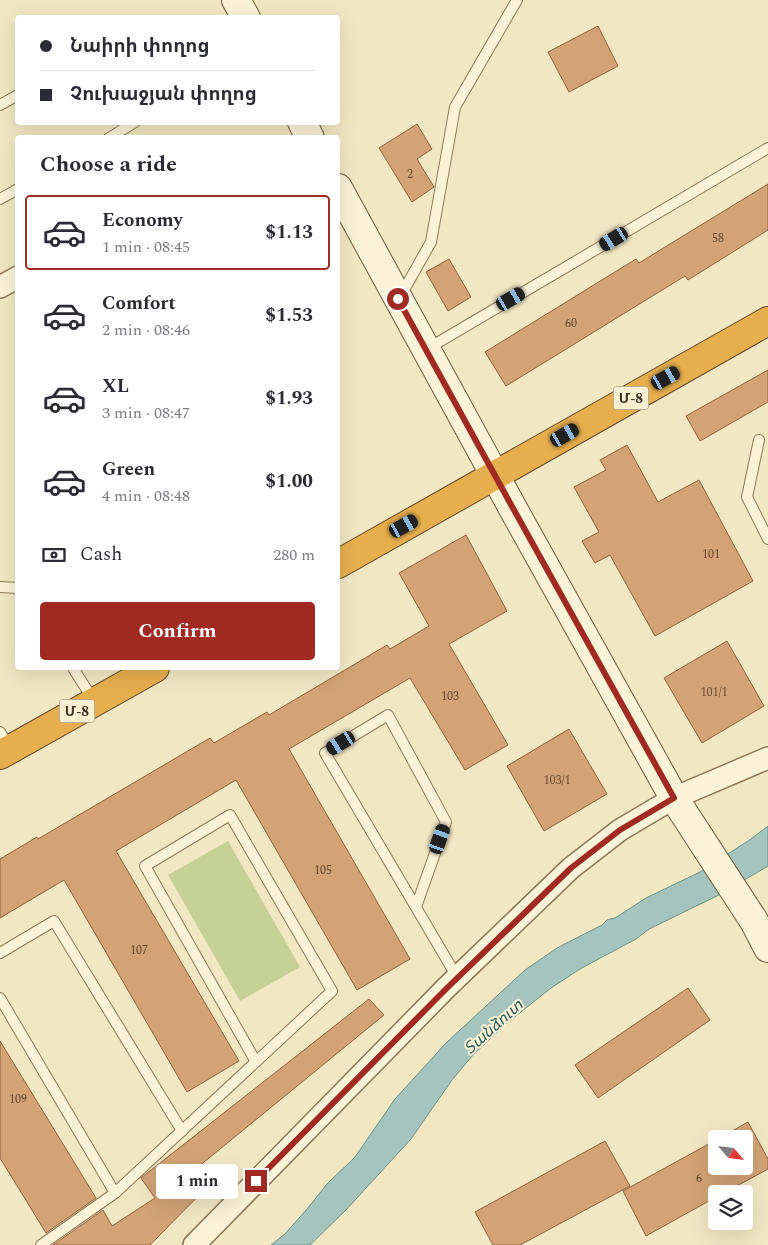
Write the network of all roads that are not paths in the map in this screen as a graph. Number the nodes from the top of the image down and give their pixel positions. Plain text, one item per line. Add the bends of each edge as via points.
1 (236, 0) edge
2 (517, 0) edge
3 (244, 15) edge
4 (15, 97) edge
5 (0, 105) edge
6 (130, 125) edge
7 (113, 135) edge
8 (768, 148) edge
9 (15, 191) edge
10 (340, 192) edge
11 (0, 199) edge
12 (15, 279) edge
13 (0, 287) edge
14 (398, 299) junction
15 (768, 321) edge
16 (426, 350) junction
17 (759, 440) dead end
18 (494, 475) junction
19 (768, 539) edge
20 (340, 563) edge
21 (0, 587) edge
22 (15, 588) edge
23 (74, 670) edge
24 (151, 670) edge
25 (94, 702) junction
26 (3, 746) edge
27 (768, 758) edge
28 (674, 798) junction
29 (416, 907) junction
30 (768, 948) edge
31 (0, 953) edge
32 (457, 977) junction
33 (0, 998) edge
34 (256, 1062) junction
35 (182, 1131) junction
36 (115, 1193) junction
37 (41, 1245) edge
38 (194, 1245) edge

1 - 3 main road
2 - 14 lane via 455,107 431,242
4 - 5 lane
6 - 7 lane
8 - 16 lane
9 - 11 lane
10 - 14 main road
12 - 13 street
14 - 16 main road
15 - 18 highway, Մ-8
16 - 18 main road
17 - 19 lane via 747,496
18 - 20 highway, Մ-8
18 - 28 main road
21 - 22 lane
23 - 25 lane
24 - 25 highway, Մ-8
25 - 26 highway, Մ-8
27 - 28 street
28 - 30 main road via 758,920
28 - 32 street via 620,830 571,868
29 - 29 lane via 325,753 388,715 446,822
29 - 32 lane
31 - 35 lane via 54,921
32 - 38 street
33 - 36 lane
34 - 34 lane via 332,992 230,815 145,866
34 - 35 lane
35 - 36 lane
36 - 37 lane

